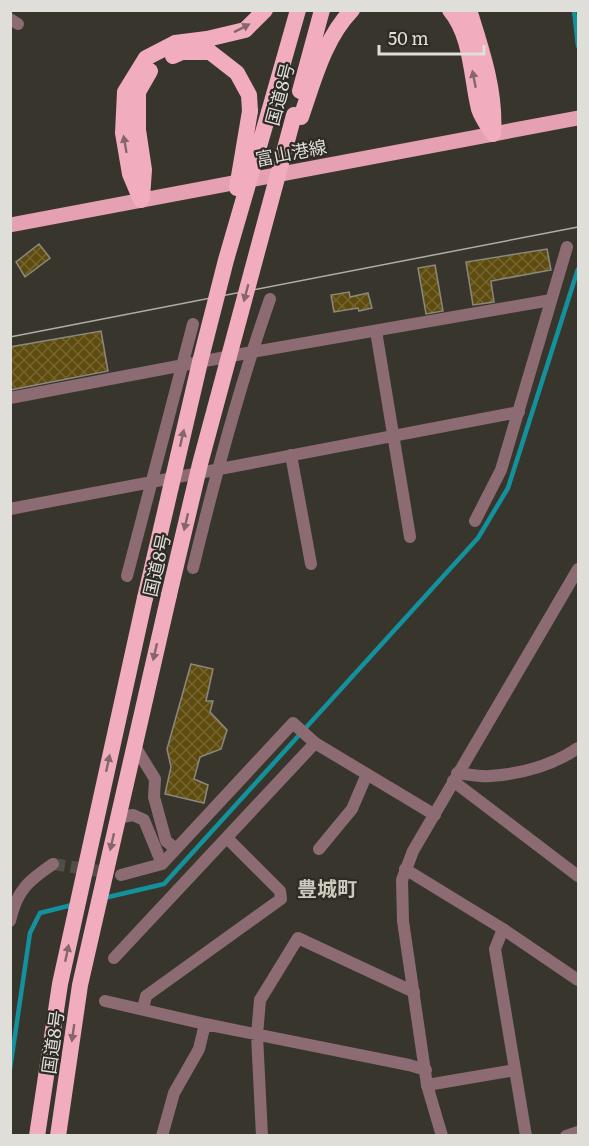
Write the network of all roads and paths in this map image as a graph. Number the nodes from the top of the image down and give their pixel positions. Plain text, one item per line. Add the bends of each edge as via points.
1 (265, 10) edge
2 (298, 10) edge
3 (322, 10) edge
4 (352, 10) edge
5 (450, 10) edge
6 (466, 10) edge
7 (297, 116) junction
8 (579, 118) edge
9 (493, 134) junction
10 (141, 200) junction
11 (10, 225) edge
12 (567, 247) dead end
13 (226, 261) junction
14 (270, 299) dead end
15 (550, 300) junction
16 (193, 324) dead end
17 (376, 330) junction
18 (252, 352) junction
19 (182, 364) junction
20 (10, 398) edge
21 (519, 412) junction
22 (393, 436) junction
23 (291, 455) junction
24 (217, 469) junction
25 (152, 482) junction
26 (10, 509) edge
27 (475, 521) dead end
28 (410, 537) dead end
29 (311, 564) dead end
30 (193, 568) dead end
31 (579, 568) edge
32 (127, 576) dead end
33 (315, 743) junction
34 (134, 745) junction
35 (579, 748) edge
36 (367, 774) junction
37 (455, 777) junction
38 (435, 815) junction
39 (117, 818) junction
40 (227, 838) junction
41 (176, 849) junction
42 (319, 849) dead end
43 (53, 864) tunnel mouth
44 (162, 864) junction
45 (405, 869) junction
46 (120, 875) tunnel mouth
47 (579, 876) edge
48 (10, 921) edge
49 (503, 930) junction
50 (114, 958) dead end
51 (579, 980) edge
52 (414, 992) junction
53 (105, 1001) dead end
54 (143, 1009) junction
55 (205, 1024) junction
56 (257, 1035) junction
57 (426, 1070) junction
58 (515, 1070) junction
59 (428, 1085) junction
60 (579, 1131) edge
61 (37, 1136) edge
62 (58, 1136) edge
63 (162, 1136) edge
64 (261, 1136) edge
65 (442, 1136) edge
66 (526, 1136) edge
67 (566, 1136) edge

10 -> 1 highway via 130,174 123,133 125,92 146,58 175,43 244,30
2 - 13 highway, 国道8号, bridge
3 - 7 highway, 国道8号
4 - 7 highway via 339,23
9 -> 5 highway via 480,111 471,63 458,21
6 - 9 highway via 485,59 495,112
7 -> 34 highway, 国道8号, bridge via 200,464
8 - 9 main road, 富山港線
9 - 10 main road, 富山港線
10 - 11 main road, 富山港線
10 - 13 highway, bridge via 144,170 138,92 152,67 182,52 210,52 237,73 249,95 250,111
12 - 15 street
61 -> 13 highway, 国道8号, bridge via 60,984 145,598
14 - 18 street
15 - 17 street
15 - 21 street
16 - 19 street
17 - 18 street
17 - 22 street
18 - 19 street
18 - 24 street
19 - 20 street
19 - 25 street
21 - 22 street
21 - 27 street via 501,470
22 - 23 street
22 - 28 street
23 - 24 street
23 - 29 street
24 - 25 street
24 - 30 street
25 - 26 street
25 - 32 street
31 - 37 street
33 - 36 street
33 - 40 street
33 - 41 street via 292,723
34 - 39 highway, 国道8号
34 - 41 street via 154,779 154,797 166,841
35 - 37 street via 562,759 534,768 488,777
36 - 38 street
36 - 42 street via 352,809
37 - 38 street
37 - 47 street
38 - 45 street
39 - 44 street via 133,815 144,820
39 -> 62 highway, 国道8号 via 80,985
40 - 50 street
40 - 54 street via 280,891 281,899 146,996
41 - 44 street
43 - 48 street via 29,880 14,904
44 - 46 street
45 - 49 street
45 - 52 street via 403,921
49 - 51 street
49 - 58 street via 495,949
52 - 56 street via 298,938 260,1000
52 - 57 street
53 - 54 street
54 - 55 street
55 - 56 street
55 - 63 street via 199,1049 174,1093
56 - 57 street
56 - 64 street
57 - 59 street
58 - 59 street
58 - 66 street
59 - 65 street
60 - 67 street

